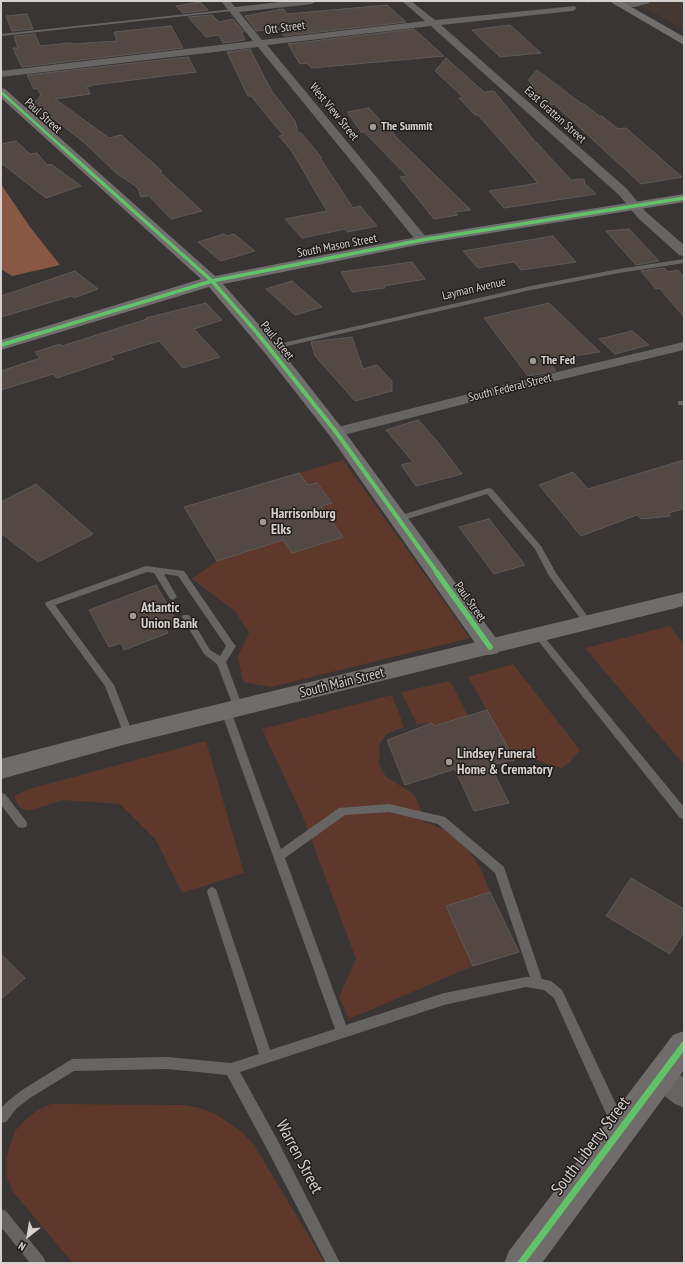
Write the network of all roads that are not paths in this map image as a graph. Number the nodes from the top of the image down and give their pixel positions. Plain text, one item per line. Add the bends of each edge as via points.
1 (312, 1) edge
2 (406, 1) edge
3 (646, 1) edge
4 (617, 2) edge
5 (229, 5) edge
6 (572, 8) dead end
7 (433, 23) junction
8 (1, 35) edge
9 (682, 43) edge
10 (260, 44) junction
11 (1, 74) edge
12 (1, 92) edge
13 (684, 198) edge
14 (634, 206) junction
15 (422, 240) junction
16 (684, 252) edge
17 (684, 261) edge
18 (212, 281) junction
19 (1, 345) edge
20 (684, 346) edge
21 (270, 348) junction
22 (336, 432) junction
23 (398, 519) junction
24 (157, 570) junction
25 (173, 597) dead end
26 (684, 599) edge
27 (186, 617) dead end
28 (588, 623) junction
29 (538, 635) junction
30 (490, 647) junction
31 (221, 662) junction
32 (232, 710) junction
33 (128, 734) junction
34 (1, 769) edge
35 (1, 797) edge
36 (684, 815) edge
37 (22, 824) dead end
38 (279, 856) junction
39 (212, 892) dead end
40 (538, 983) junction
41 (343, 1033) junction
42 (684, 1045) edge
43 (266, 1058) junction
44 (231, 1069) junction
45 (660, 1076) junction
46 (684, 1095) edge
47 (1, 1117) edge
48 (621, 1130) junction
49 (1, 1216) edge
50 (39, 1263) edge
51 (333, 1263) edge
52 (521, 1263) edge

1 - 5 street
2 - 7 street, East Grattan Street
3 - 4 street via 635,4
4 - 9 street
5 - 8 lane
5 - 10 street, West View Street
6 - 7 street, Ott Street
7 - 10 street, Ott Street
7 - 14 street, East Grattan Street via 623,192
10 - 11 street, Ott Street
10 - 15 street, West View Street
12 - 18 street, Paul Street
13 - 14 street, South Mason Street
14 - 15 street, South Mason Street
14 - 16 street, East Grattan Street
15 - 18 street, South Mason Street
17 - 21 lane, Layman Avenue via 538,286
18 - 19 street, South Mason Street
18 - 21 street, Paul Street
20 - 22 street, South Federal Street
21 - 22 street, Paul Street
22 - 23 street, Paul Street
23 - 28 lane via 489,492 538,548 552,574
23 - 30 street, Paul Street
24 - 25 lane
24 - 31 lane via 181,574 231,646
24 - 33 lane via 146,569 49,604 109,684
26 - 28 main road, South Main Street
27 - 31 lane via 207,652
28 - 29 main road, South Main Street
29 - 30 main road, South Main Street
29 - 36 lane
30 - 32 main road, South Main Street
31 - 32 lane
32 - 33 main road, South Main Street
32 - 38 lane
33 - 34 main road, South Main Street
35 - 37 lane
38 - 40 lane via 343,811 389,808 441,820 500,870
38 - 41 lane
39 - 43 lane
40 - 41 lane via 526,982 444,999
40 - 48 lane via 547,985 558,994
41 - 43 lane
42 - 45 main road, South Liberty Street
43 - 44 lane
44 - 47 lane via 167,1063 72,1065 26,1094
44 - 51 lane, Warren Street
45 - 46 street
45 - 48 main road, South Liberty Street
48 - 52 main road, South Liberty Street
49 - 50 lane

